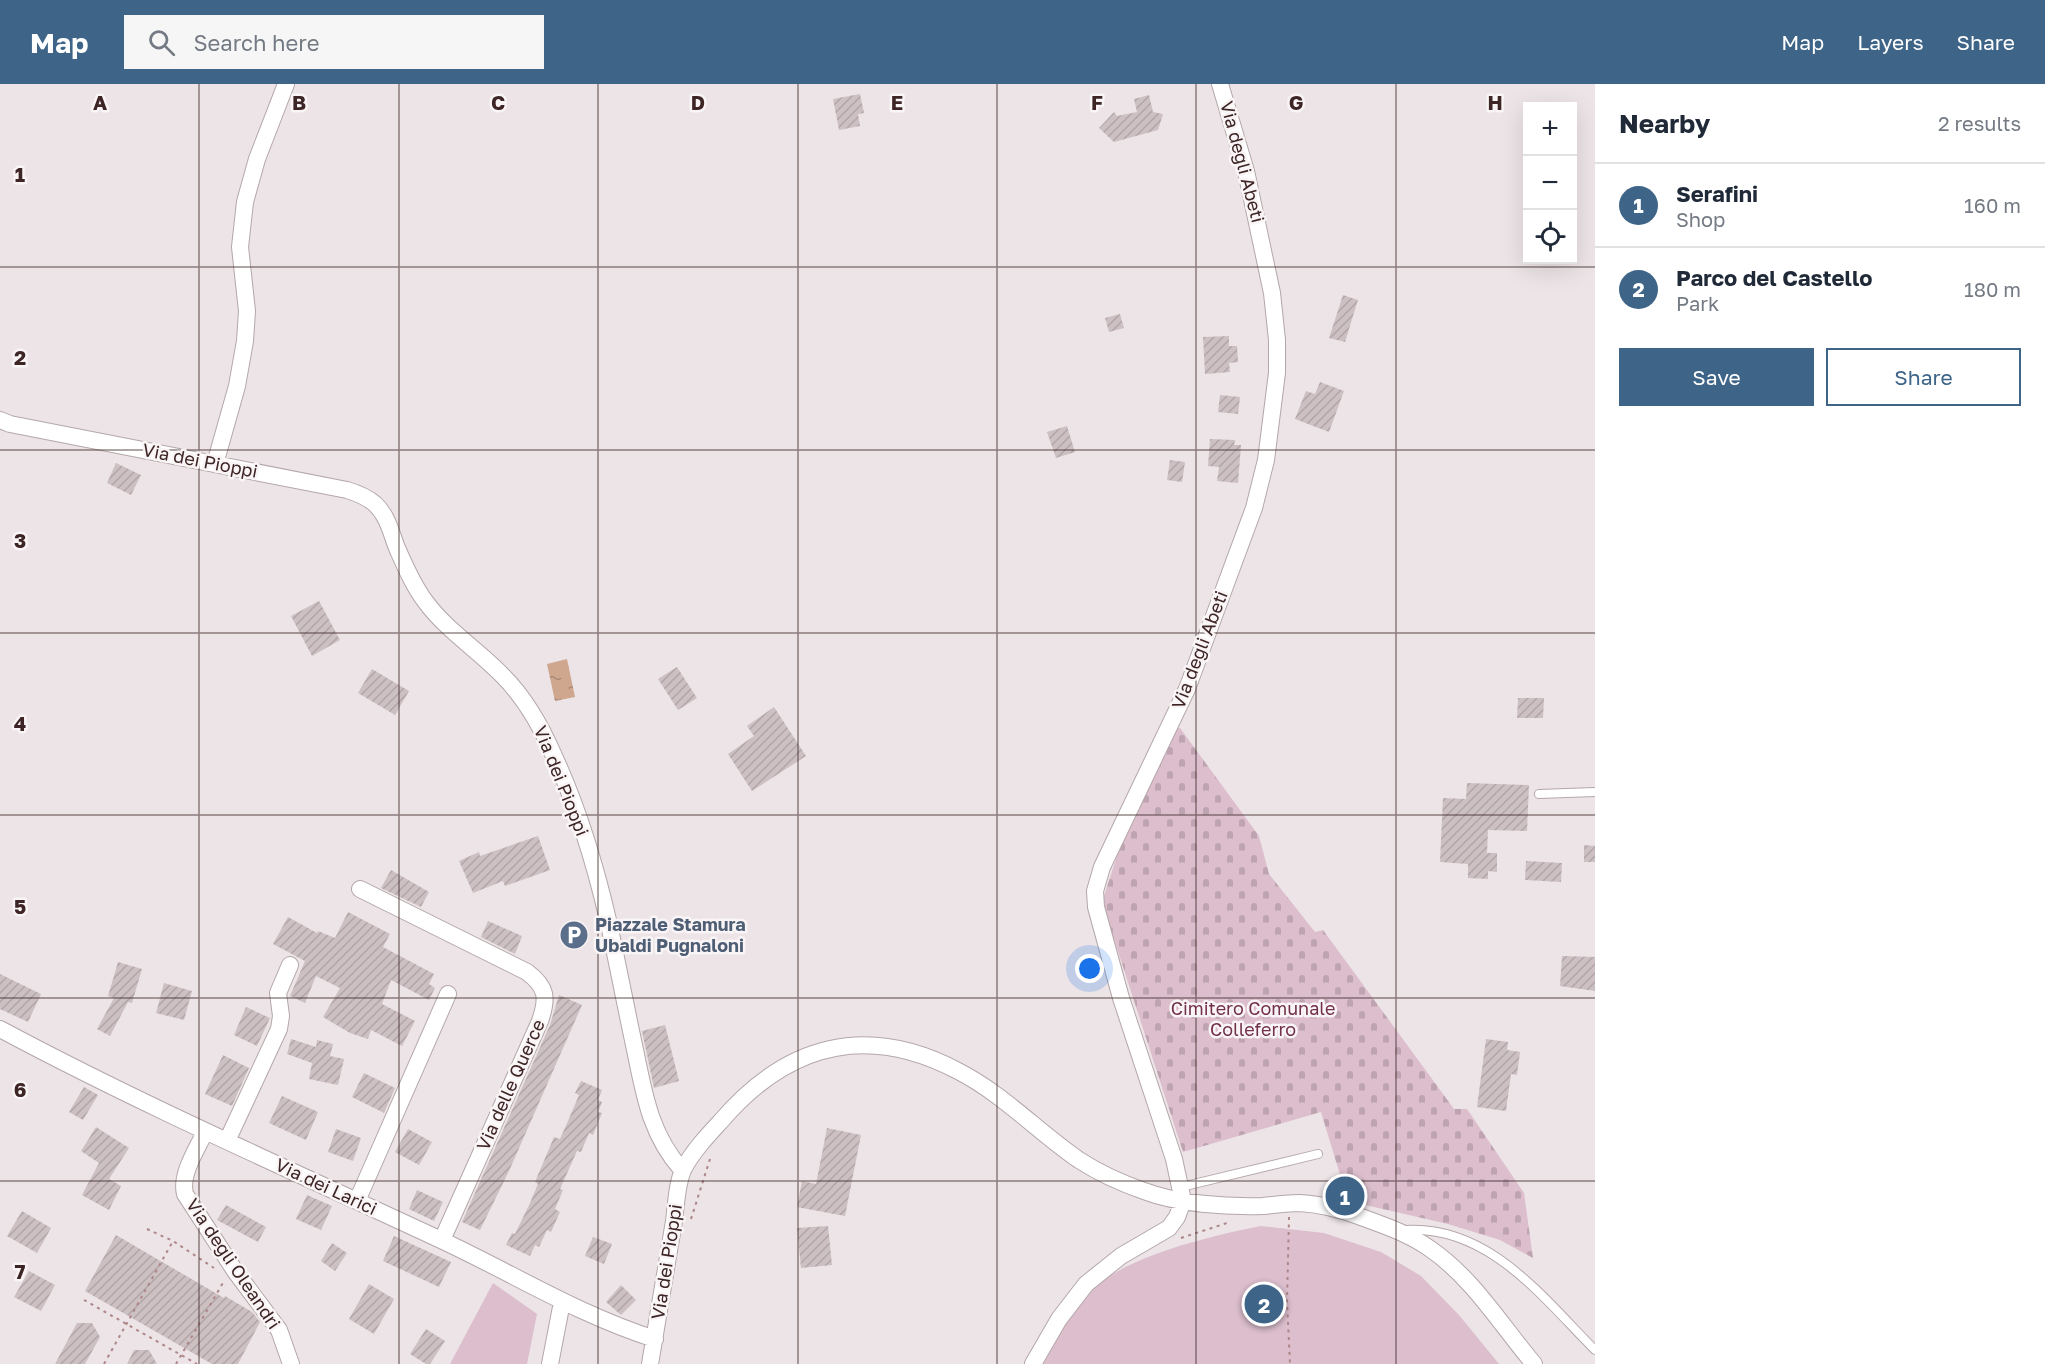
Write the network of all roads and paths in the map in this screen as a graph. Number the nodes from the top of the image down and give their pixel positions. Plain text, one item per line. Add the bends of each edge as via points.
1 (286, 84) edge
2 (1220, 84) edge
3 (5, 422) edge
4 (215, 464) junction
5 (1595, 792) edge
6 (1539, 794) dead end
7 (360, 889) dead end
8 (290, 965) dead end
9 (448, 994) dead end
10 (0, 1029) edge
11 (205, 1131) junction
12 (227, 1141) junction
13 (714, 1151) dead end
14 (1318, 1154) dead end
15 (682, 1170) junction
16 (1182, 1194) junction
17 (357, 1201) junction
18 (1289, 1215) junction
19 (1238, 1219) dead end
20 (690, 1222) dead end
21 (147, 1229) dead end
22 (1397, 1230) junction
23 (442, 1240) junction
24 (1177, 1240) dead end
25 (173, 1241) junction
26 (219, 1272) dead end
27 (228, 1274) dead end
28 (84, 1300) dead end
29 (562, 1302) junction
30 (127, 1324) junction
31 (655, 1339) junction
32 (1595, 1350) edge
33 (181, 1355) junction
34 (104, 1364) edge
35 (176, 1364) edge
36 (197, 1364) edge
37 (291, 1364) edge
38 (550, 1364) edge
39 (650, 1364) edge
40 (1033, 1364) edge
41 (1290, 1364) edge
42 (1534, 1364) edge

1 - 4 street via 255,167 243,213 240,247 246,341
2 - 16 street, Via degli Abeti via 1244,160 1272,293 1277,373 1266,460 1254,508 1187,689 1102,867 1095,896 1113,971
3 - 4 street, Via dei Pioppi
4 - 15 street, Via dei Pioppi via 347,490 373,502 389,524 426,603 504,676 526,703 575,808 608,921 651,1116 666,1151
5 - 6 lane
7 - 23 street, Via delle Querce via 527,972 544,992 540,1021
8 - 12 street via 278,993 278,1033
9 - 17 street
10 - 11 street, Via dei Larici
11 - 12 street, Via dei Larici
11 - 37 street, Via degli Oleandri via 184,1180 185,1194 279,1330
12 - 17 street, Via dei Larici
13 - 20 path
14 - 16 lane
15 - 16 street via 726,1114 769,1077 817,1053 870,1044 905,1049 944,1063 999,1096 1098,1171 1149,1193
15 - 31 street, Via dei Pioppi
16 - 18 street
16 - 40 street via 1177,1217 1164,1233 1120,1256 1086,1284 1059,1319
17 - 23 street, Via dei Larici
18 - 22 street via 1312,1204
18 - 41 path
19 - 24 path
21 - 25 path
22 - 32 lane via 1449,1234 1488,1251 1518,1273
22 - 42 street via 1446,1262
23 - 29 street, Via dei Larici
25 - 26 path
25 - 30 path
27 - 33 path
28 - 30 path
29 - 31 street, Via dei Larici
29 - 38 street
30 - 33 path
30 - 34 path
31 - 39 street, Via dei Pioppi
33 - 35 path
33 - 36 path

